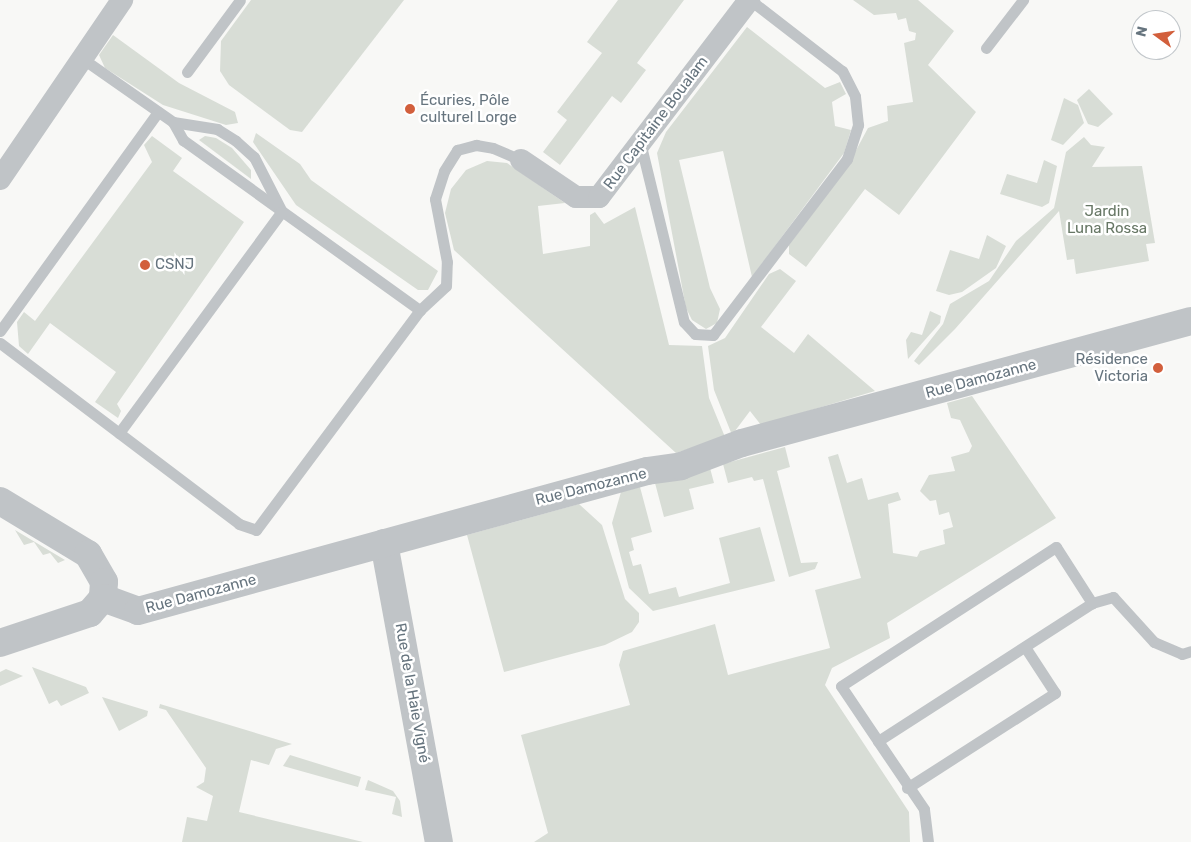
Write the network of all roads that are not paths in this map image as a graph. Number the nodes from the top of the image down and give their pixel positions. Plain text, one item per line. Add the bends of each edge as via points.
1 (122, 0) edge
2 (240, 0) edge
3 (749, 0) edge
4 (1023, 0) edge
5 (986, 48) dead end
6 (83, 59) junction
7 (187, 72) dead end
8 (158, 112) junction
9 (173, 122) junction
10 (641, 146) junction
11 (521, 160) joint
12 (0, 179) edge
13 (282, 211) junction
14 (420, 310) junction
15 (1191, 321) edge
16 (0, 331) edge
17 (0, 343) edge
18 (119, 433) junction
19 (0, 501) edge
20 (384, 543) junction
21 (103, 598) junction
22 (1092, 603) junction
23 (0, 644) edge
24 (1026, 647) junction
25 (1191, 651) edge
26 (878, 741) junction
27 (907, 788) junction
28 (439, 842) edge
29 (928, 842) edge

1 - 6 street
2 - 7 lane
3 - 10 street, Rue Capitaine Boualam
3 - 10 lane via 842,71 855,96 858,125 846,159 714,335 695,334 684,322
4 - 5 lane
6 - 8 lane
6 - 12 street
8 - 9 lane
8 - 16 lane
9 - 13 lane via 183,140
9 - 13 lane via 217,129 236,141 254,157
10 - 11 street, Rue Capitaine Boualam via 610,187 592,200 576,197
11 - 14 lane via 493,148 476,145 458,150 444,171 435,199 447,262 446,286
13 - 14 lane
13 - 18 lane
14 - 18 lane via 256,530 239,524
15 - 20 street, Rue Damozanne via 742,442 681,466 646,471
17 - 18 lane
19 - 21 street via 88,554 104,582
20 - 21 street, Rue Damozanne via 138,611
20 - 28 street, Rue de la Haie Vigné
21 - 23 street via 78,619
22 - 24 lane
22 - 25 lane via 1113,597 1154,642 1182,654
22 - 26 lane via 1056,548 841,686
24 - 26 lane
24 - 27 lane via 1055,693
26 - 27 lane
27 - 29 lane via 924,808

